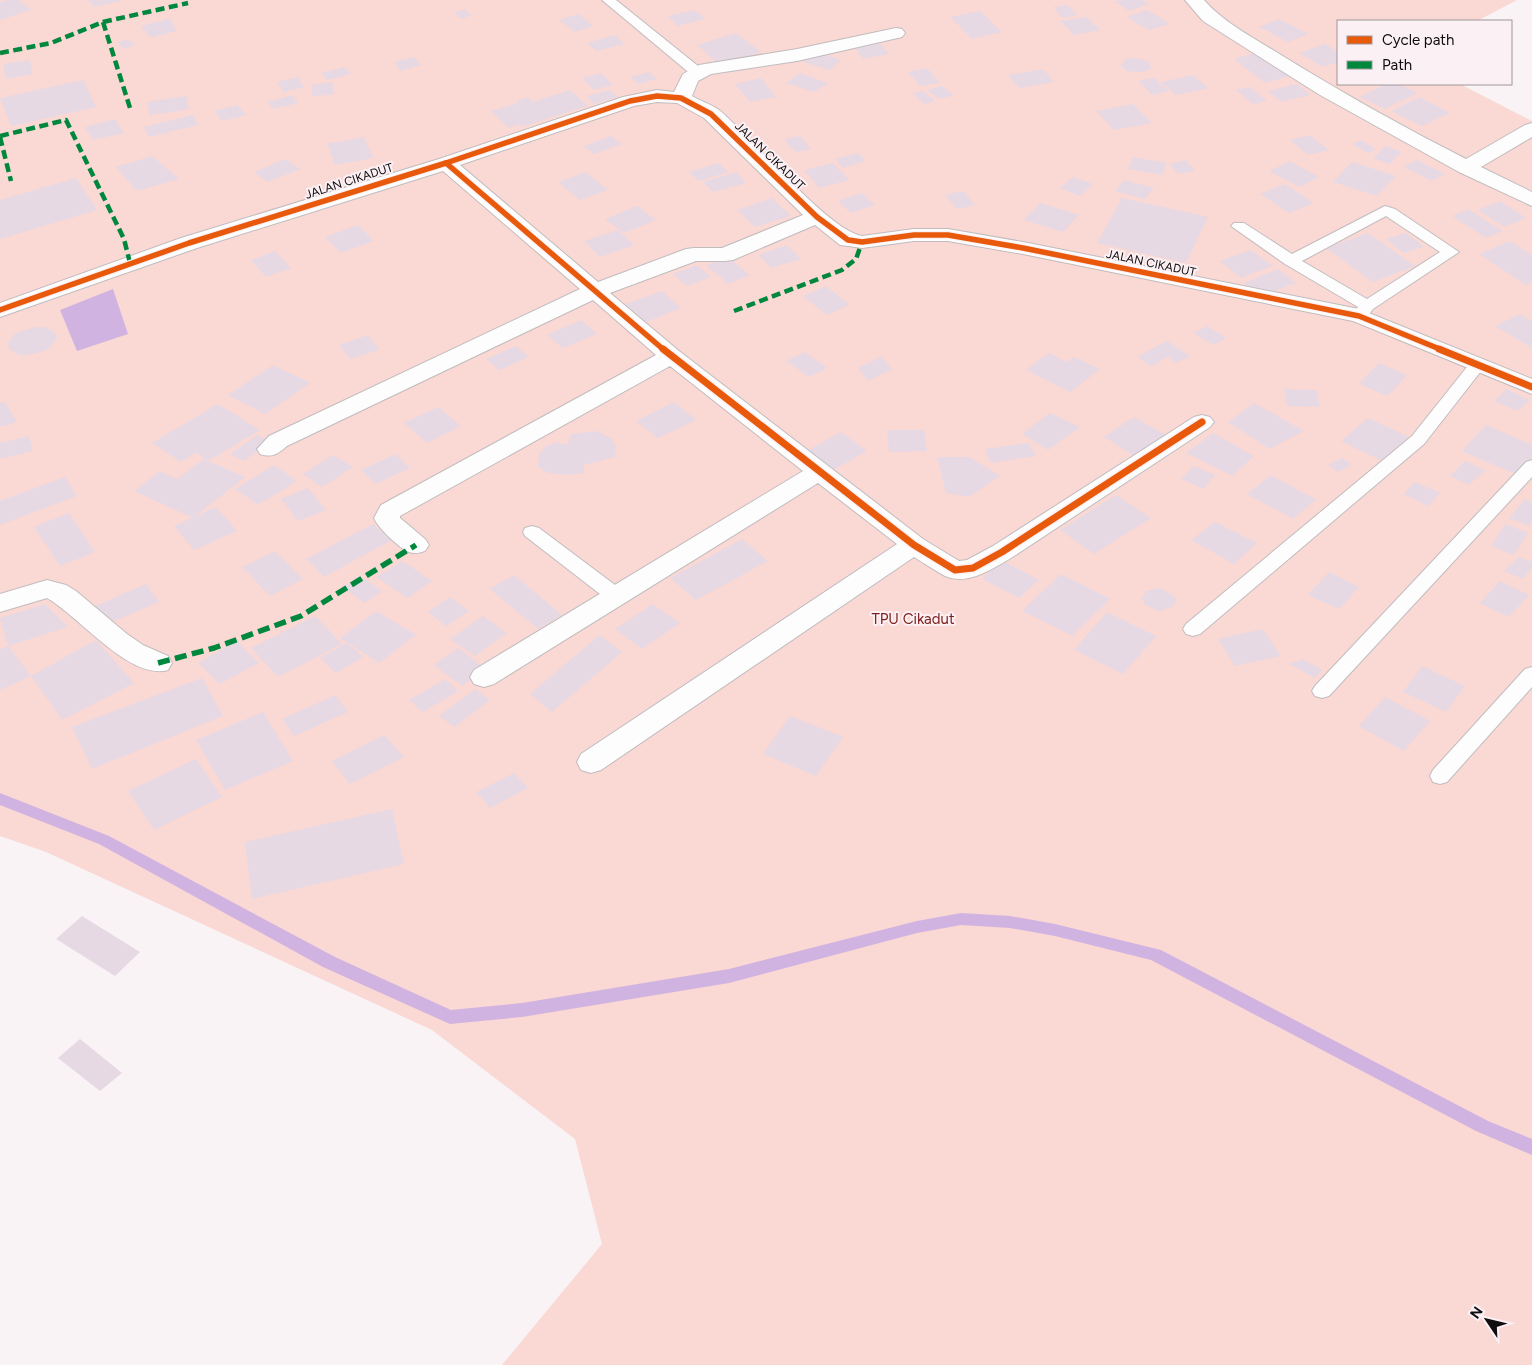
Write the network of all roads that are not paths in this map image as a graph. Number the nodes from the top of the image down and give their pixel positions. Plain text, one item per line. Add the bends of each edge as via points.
1 (608, 0) edge
2 (1194, 0) edge
3 (896, 34) dead end
4 (698, 72) junction
5 (682, 98) junction
6 (1532, 130) edge
7 (446, 163) junction
8 (1466, 168) junction
9 (1532, 200) edge
10 (817, 217) junction
11 (1239, 226) dead end
12 (1291, 261) junction
13 (594, 291) junction
14 (0, 310) edge
15 (1363, 311) junction
16 (671, 356) junction
17 (1477, 366) junction
18 (1532, 387) edge
19 (1202, 422) dead end
20 (269, 449) dead end
21 (1532, 466) edge
22 (818, 472) junction
23 (532, 532) dead end
24 (416, 545) dead end
25 (914, 545) junction
26 (616, 596) junction
27 (0, 603) edge
28 (1193, 629) dead end
29 (158, 663) dead end
30 (1532, 674) edge
31 (484, 677) dead end
32 (1322, 691) dead end
33 (591, 762) dead end
34 (1440, 776) dead end

1 - 4 lane
2 - 8 street via 1209,17 1242,39 1352,106
3 - 4 street
4 - 5 street via 690,78
5 - 7 street, JALAN CIKADUT via 656,96 630,102
5 - 10 street, JALAN CIKADUT via 711,114
6 - 8 street
7 - 13 street
7 - 14 street, JALAN CIKADUT via 189,243
8 - 9 street
10 - 13 street via 725,255 694,254
10 - 15 street, JALAN CIKADUT via 848,240 862,242 914,235 948,235
11 - 12 lane
12 - 15 lane
12 - 15 lane via 1385,211 1451,252
13 - 16 street
13 - 20 street via 278,441
15 - 17 street, JALAN CIKADUT
16 - 22 street
16 - 24 street via 390,511 386,518 388,521
17 - 18 street, JALAN CIKADUT
17 - 28 lane via 1418,440
19 - 25 street via 973,568 955,570
21 - 32 lane
22 - 25 street
22 - 26 street
23 - 26 lane
25 - 33 street
26 - 31 street
27 - 29 street via 53,590 126,647
30 - 34 lane

